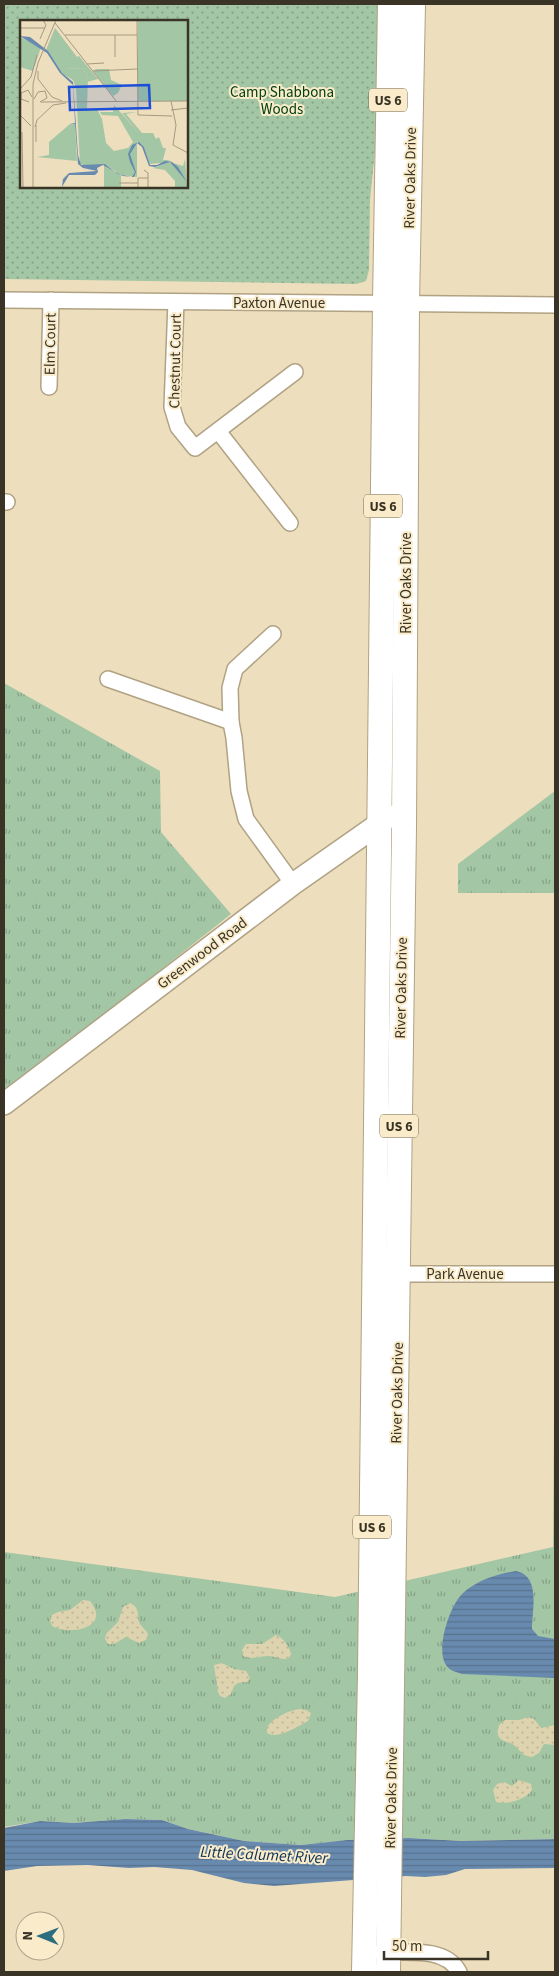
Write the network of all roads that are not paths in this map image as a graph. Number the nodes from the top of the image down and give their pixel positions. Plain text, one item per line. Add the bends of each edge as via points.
1 (390, 4) edge
2 (413, 4) edge
3 (4, 300) edge
4 (51, 300) junction
5 (176, 302) junction
6 (396, 303) junction
7 (555, 305) edge
8 (295, 372) dead end
9 (49, 387) dead end
10 (218, 431) junction
11 (290, 523) dead end
12 (273, 634) dead end
13 (108, 679) dead end
14 (231, 722) junction
15 (404, 806) junction
16 (380, 824) junction
17 (293, 884) junction
18 (4, 1104) edge
19 (387, 1274) junction
20 (555, 1274) edge
21 (380, 1780) junction
22 (364, 1962) edge
23 (388, 1962) edge
24 (459, 1972) edge

1 - 6 main road, River Oaks Drive / US 6
2 - 6 main road, River Oaks Drive / US 6
3 - 4 street, Paxton Avenue
4 - 5 street, Paxton Avenue
4 - 9 street, Elm Court
5 - 6 street, Paxton Avenue
5 - 10 street, Chestnut Court via 172,407 178,427 195,448
6 - 7 street, Paxton Avenue
6 - 15 main road, River Oaks Drive / US 6
6 - 16 main road, River Oaks Drive / US 6
8 - 10 street
10 - 11 street
12 - 14 street via 235,669 230,688
13 - 14 street
14 - 17 street via 239,791 246,819
15 - 16 street, Greenwood Road
15 - 19 main road, River Oaks Drive / US 6
16 - 17 street, Greenwood Road
16 - 19 main road, River Oaks Drive / US 6
17 - 18 street, Greenwood Road
19 - 20 street, Park Avenue
19 - 21 main road, River Oaks Drive / US 6
21 - 22 main road, River Oaks Drive / US 6 via 366,1904
21 - 23 main road, River Oaks Drive / US 6 via 389,1902
22 - 23 street
23 - 24 street via 419,1952 439,1956 455,1964

